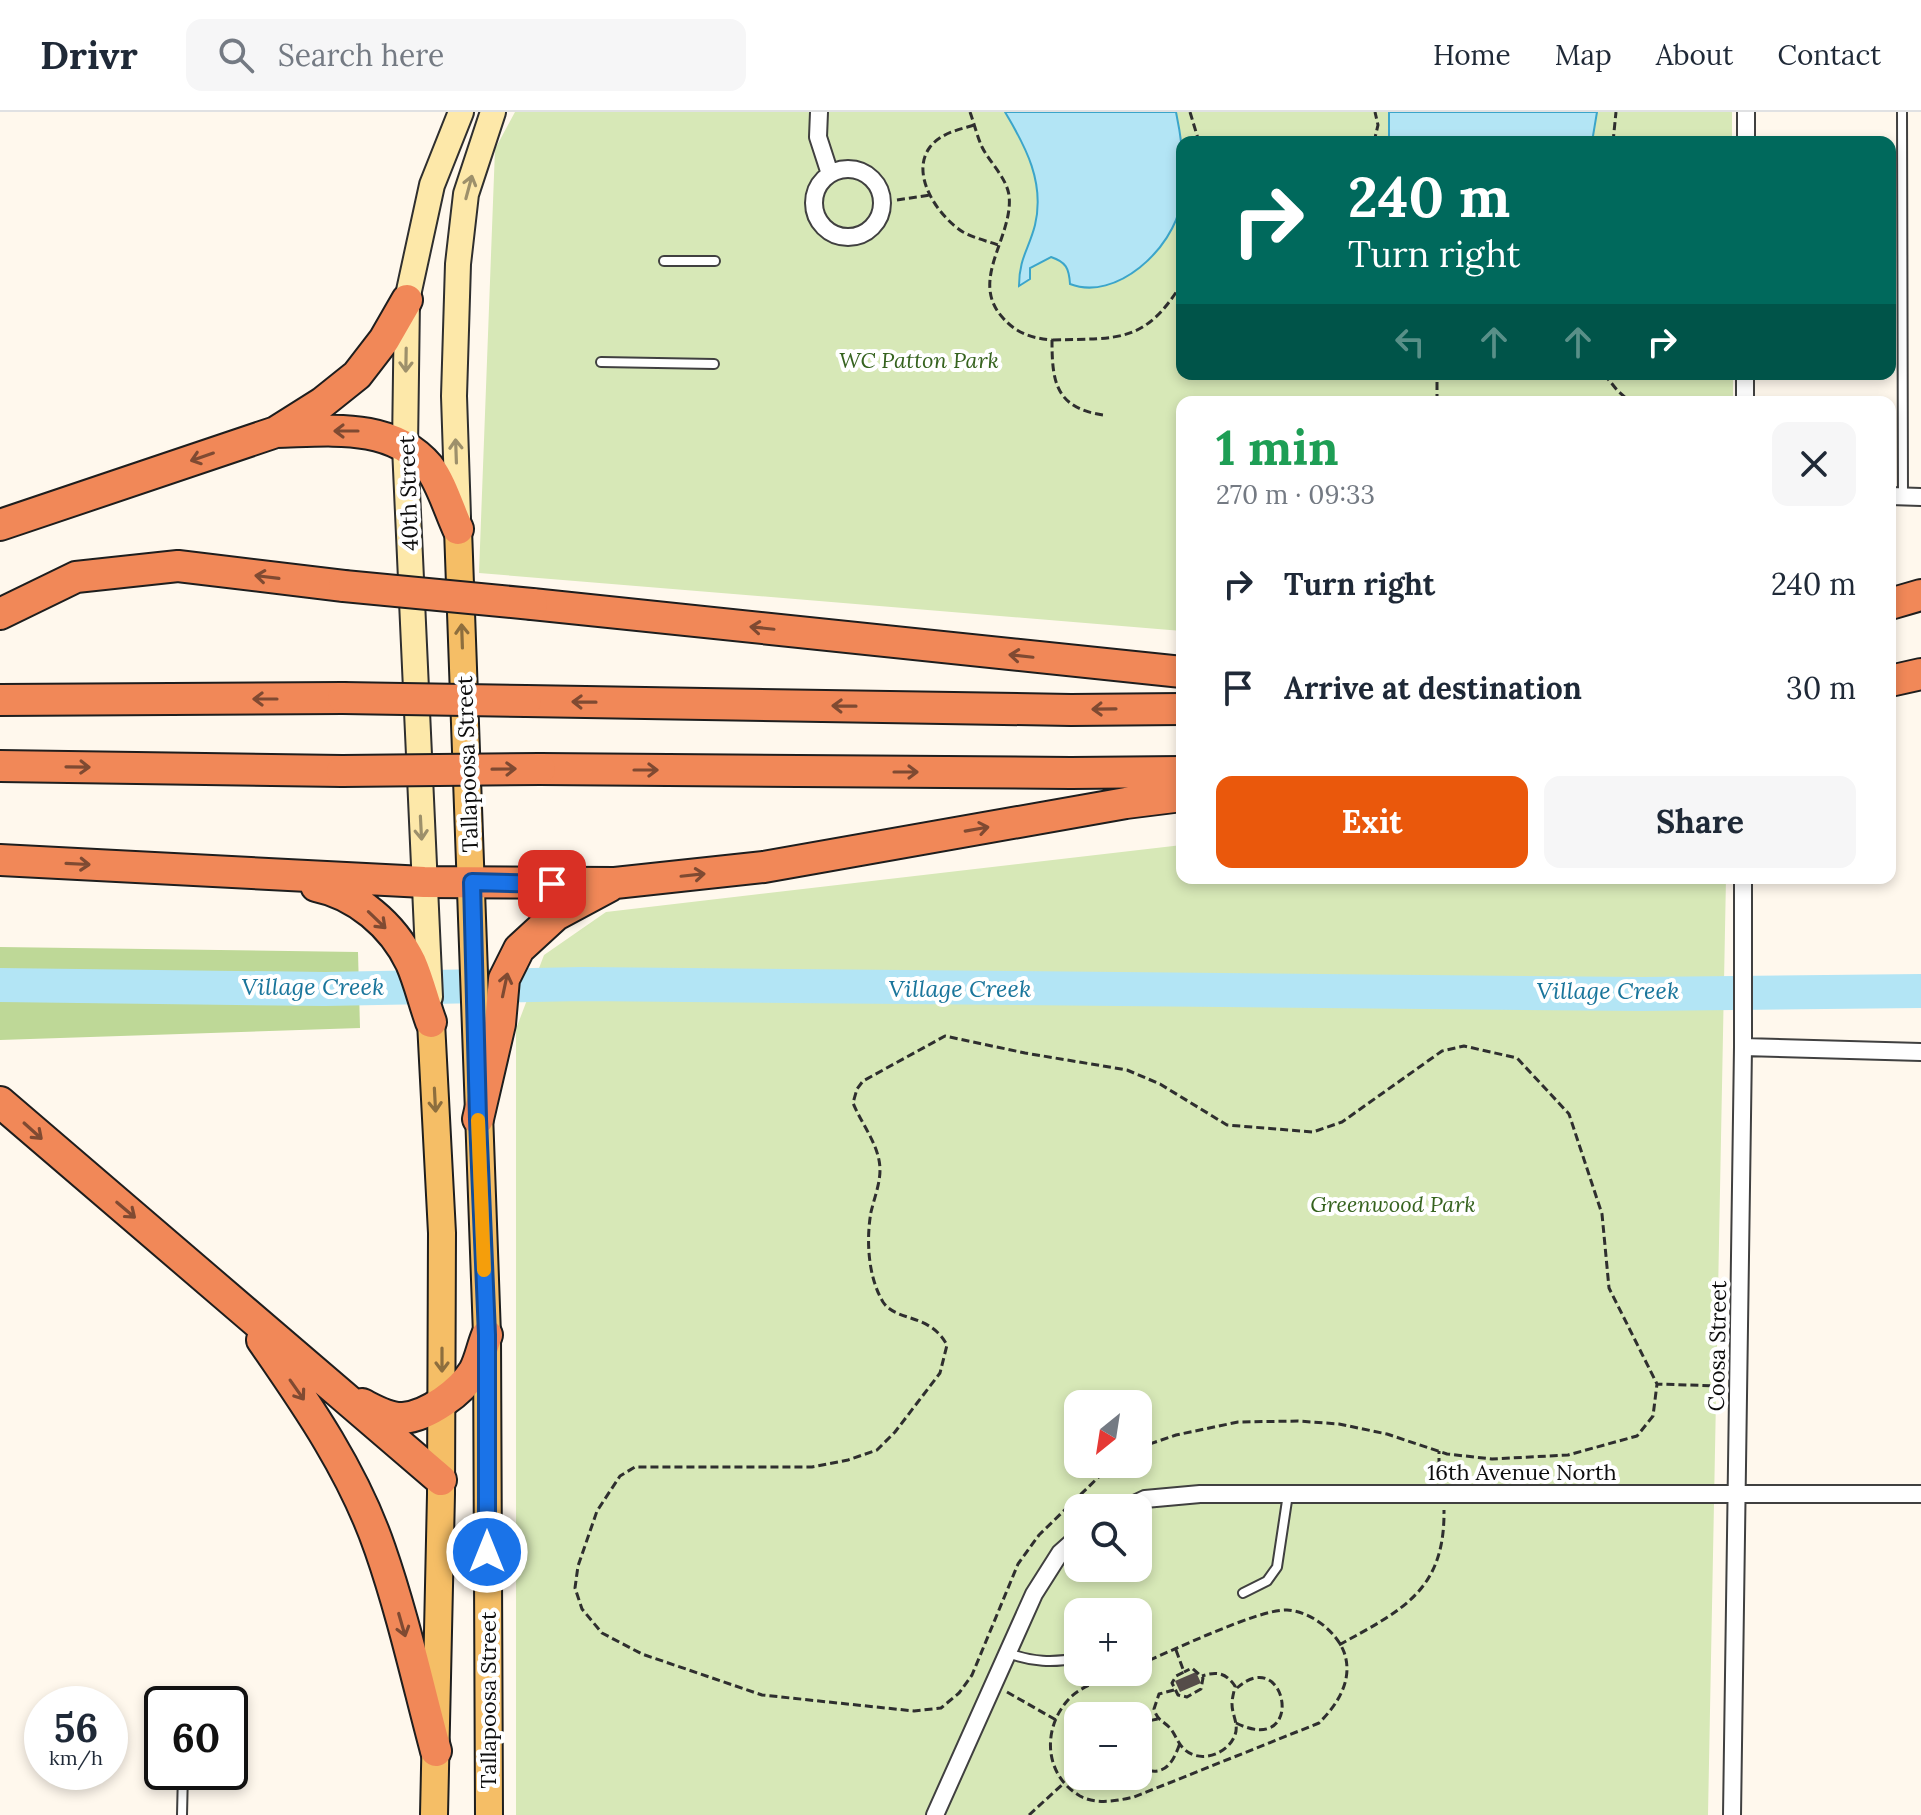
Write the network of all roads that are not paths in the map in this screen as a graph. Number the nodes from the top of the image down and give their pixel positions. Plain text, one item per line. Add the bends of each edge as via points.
1 (461, 112) edge
2 (493, 112) edge
3 (819, 112) edge
4 (1746, 112) edge
5 (1902, 112) edge
6 (1746, 136) edge
7 (830, 174) junction
8 (664, 261) dead end
9 (715, 261) dead end
10 (407, 300) junction
11 (601, 362) dead end
12 (714, 364) dead end
13 (276, 432) junction
14 (405, 447) junction
15 (1896, 496) edge
16 (1921, 497) edge
17 (0, 525) edge
18 (458, 529) junction
19 (1921, 595) edge
20 (1896, 602) edge
21 (0, 614) edge
22 (1176, 671) edge
23 (1921, 674) edge
24 (1896, 680) edge
25 (0, 700) edge
26 (1176, 709) edge
27 (0, 766) edge
28 (1176, 772) edge
29 (1176, 797) edge
30 (0, 860) edge
31 (227, 872) junction
32 (424, 882) junction
33 (472, 882) junction
34 (615, 883) junction
35 (1743, 884) edge
36 (419, 961) junction
37 (431, 1022) joint
38 (488, 1022) junction
39 (1743, 1040) junction
40 (1921, 1052) edge
41 (0, 1102) edge
42 (478, 1119) joint
43 (236, 1303) junction
44 (487, 1335) junction
45 (339, 1392) junction
46 (441, 1401) junction
47 (441, 1480) junction
48 (1288, 1494) junction
49 (1737, 1494) junction
50 (1921, 1494) edge
51 (1152, 1498) edge
52 (1064, 1549) edge
53 (1243, 1593) dead end
54 (1007, 1653) junction
55 (1064, 1661) edge
56 (436, 1751) junction
57 (183, 1790) edge
58 (182, 1815) edge
59 (434, 1815) edge
60 (489, 1815) edge
61 (935, 1815) edge
62 (1732, 1815) edge

1 - 10 street, 40th Street via 432,185
18 -> 2 street via 458,264 466,194
3 - 7 street via 818,137
4 - 6 street
5 - 15 lane
7 - 7 street via 814,198 822,225 839,236 867,231 879,216 877,187 856,171
8 - 9 lane
10 - 13 highway via 357,375
10 -> 14 street, 40th Street
11 - 12 lane
14 -> 13 highway via 358,431
13 -> 17 highway
14 - 18 highway via 430,468
14 -> 32 street, 40th Street
15 - 16 street
33 -> 18 main road, Tallapoosa Street
19 - 20 highway
22 -> 21 highway, bridge via 178,566 76,577
23 - 24 highway
26 -> 25 highway, bridge via 343,698
27 -> 28 highway, bridge
34 -> 29 highway via 764,867
30 -> 31 highway
31 - 32 highway
31 -> 36 highway via 328,889 354,900
32 - 33 highway
32 - 36 street
33 - 34 highway
33 - 38 main road, Tallapoosa Street via 474,955
38 -> 34 highway via 519,949 556,915
35 - 39 street, Coosa Street
36 - 37 highway
37 -> 46 main road via 442,1233
38 - 42 highway
39 - 40 street
39 - 49 street, Coosa Street
41 -> 43 highway
42 - 44 main road, Tallapoosa Street
43 - 45 highway
43 -> 56 highway via 313,1413 348,1477 373,1533
44 - 46 highway via 474,1371
44 - 60 main road, Tallapoosa Street
45 - 46 highway via 381,1414 402,1418
45 - 47 highway
46 - 47 main road
47 - 56 main road
48 - 49 street, 16th Avenue North
48 - 51 street, 16th Avenue North
48 - 53 lane via 1277,1567 1267,1581
49 - 50 street, 16th Avenue North
49 - 62 street, Coosa Street
52 - 54 street via 1034,1594
54 - 55 lane via 1026,1660
54 - 61 street
56 - 59 main road
57 - 58 lane

